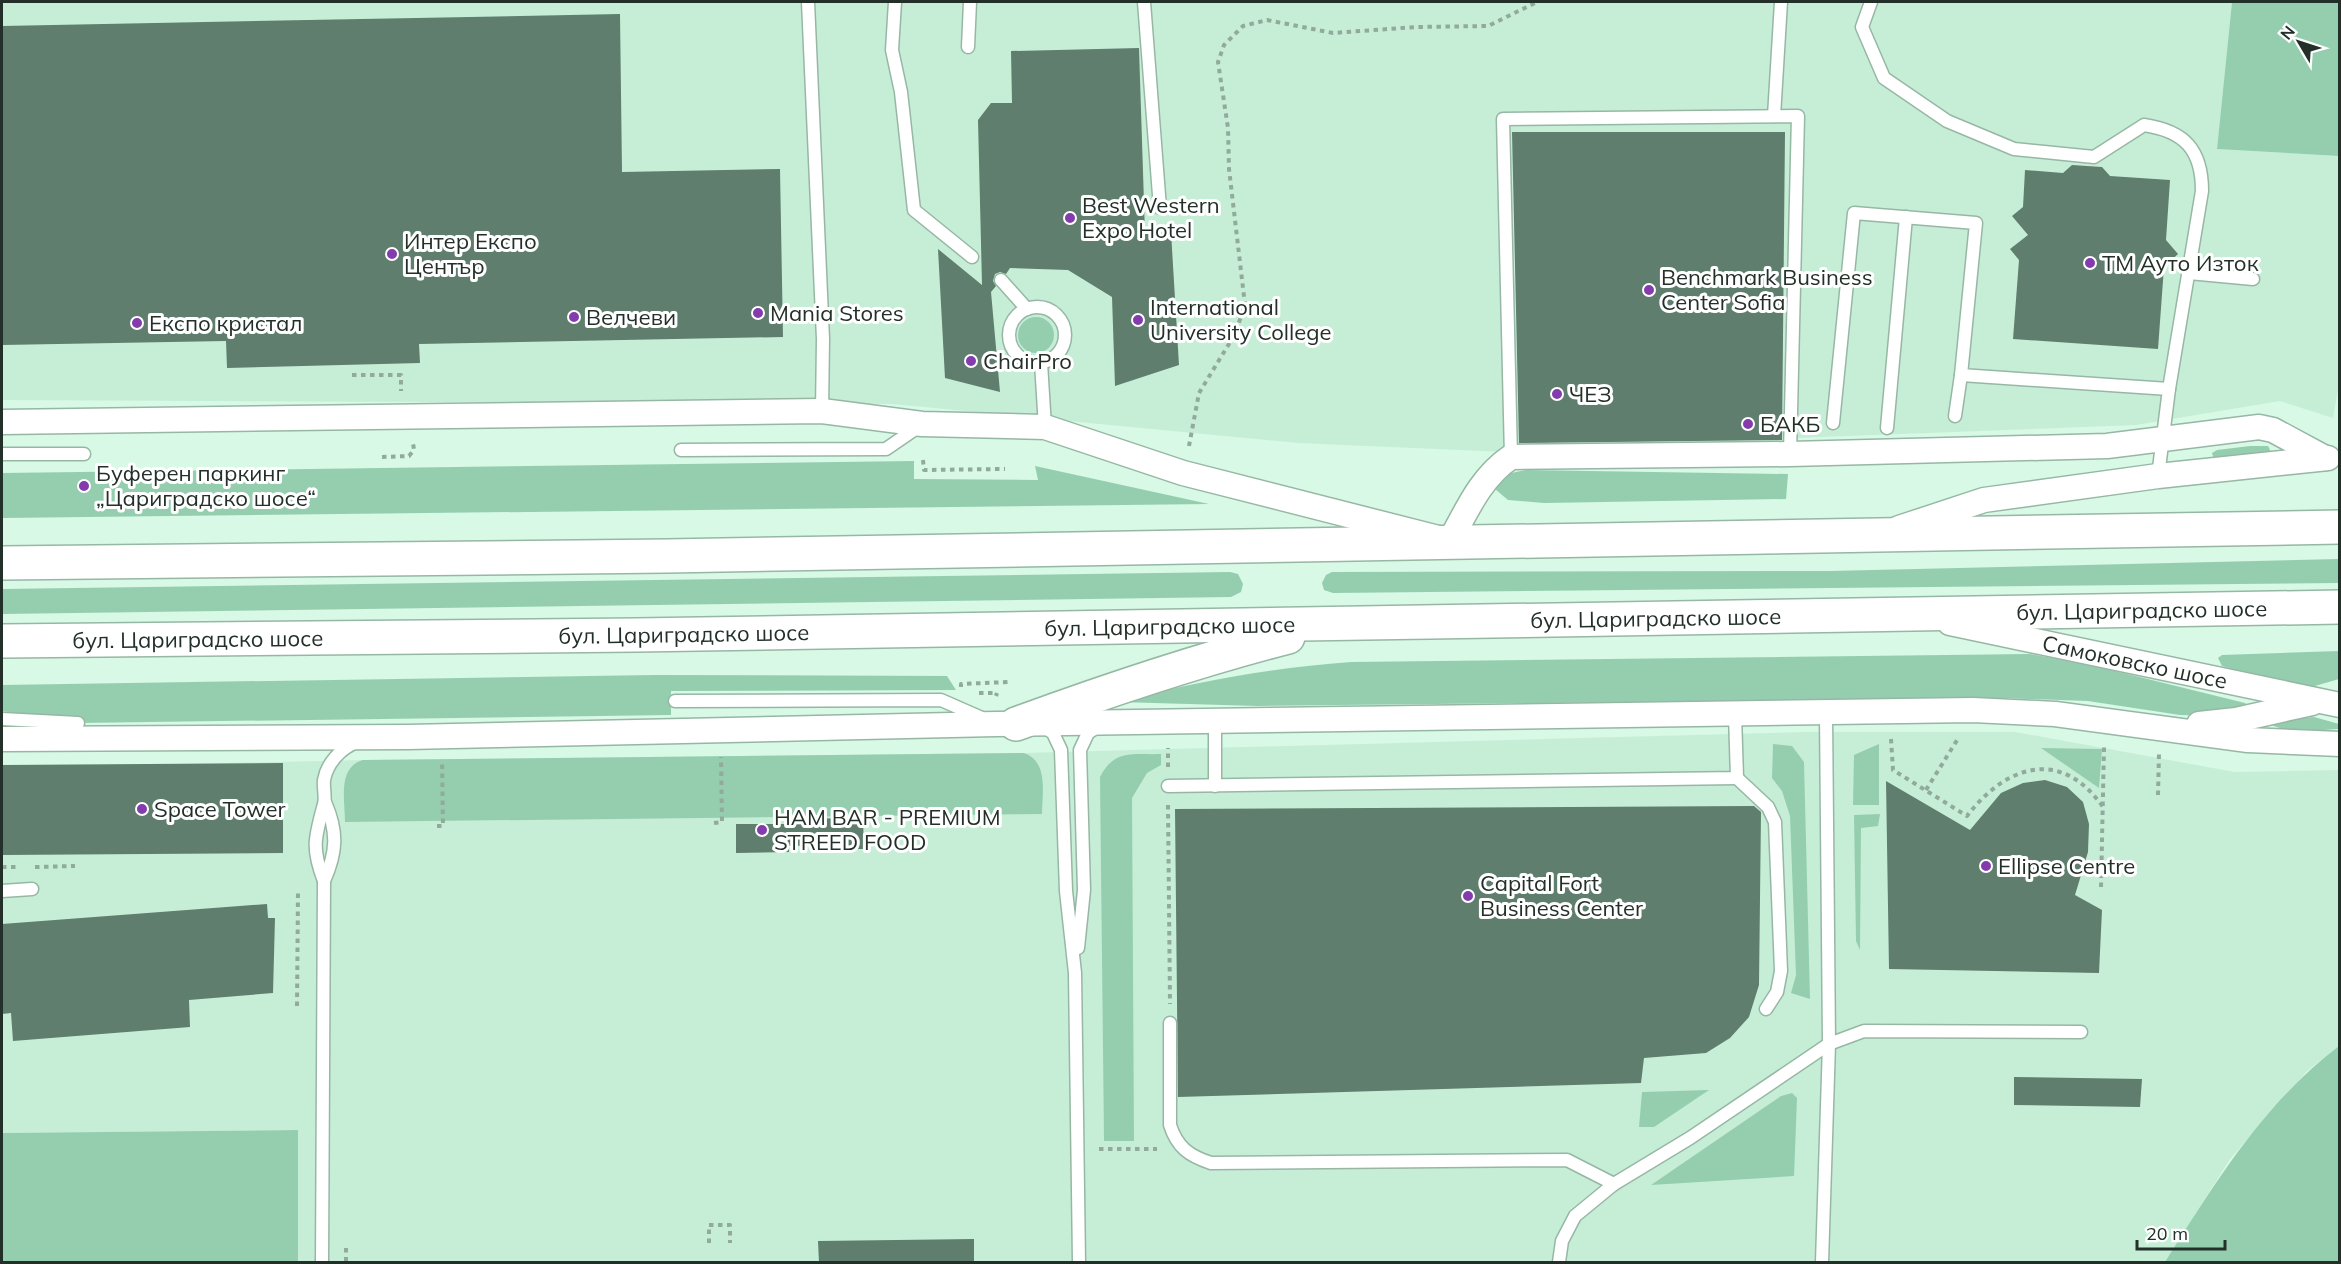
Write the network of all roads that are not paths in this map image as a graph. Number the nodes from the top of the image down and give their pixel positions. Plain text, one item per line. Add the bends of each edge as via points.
1 (808, 2) edge
2 (895, 2) edge
3 (970, 2) edge
4 (1144, 2) edge
5 (1781, 2) edge
6 (1871, 2) edge
7 (968, 47) dead end
8 (1774, 116) junction
9 (1160, 208) dead end
10 (1906, 217) junction
11 (972, 256) dead end
12 (2189, 273) junction
13 (2253, 279) dead end
14 (1001, 280) dead end
15 (1027, 309) junction
16 (1041, 363) junction
17 (1961, 375) junction
18 (2169, 389) junction
19 (822, 411) junction
20 (1955, 416) dead end
21 (2, 422) edge
22 (1833, 423) dead end
23 (922, 424) junction
24 (1045, 427) junction
25 (1887, 428) dead end
26 (2163, 438) junction
27 (681, 450) dead end
28 (2, 454) edge
29 (84, 454) dead end
30 (1790, 454) junction
31 (1511, 457) junction
32 (2332, 458) edge
33 (2158, 476) junction
34 (2340, 526) edge
35 (1877, 534) junction
36 (1450, 541) junction
37 (2, 563) edge
38 (2340, 607) edge
39 (1916, 615) junction
40 (1337, 624) junction
41 (2, 641) edge
42 (2332, 700) edge
43 (675, 701) dead end
44 (1826, 714) junction
45 (1735, 715) junction
46 (2, 719) edge
47 (1215, 722) junction
48 (78, 723) dead end
49 (1016, 724) junction
50 (1105, 724) junction
51 (372, 737) junction
52 (2, 739) edge
53 (2160, 739) junction
54 (2340, 744) edge
55 (1737, 778) junction
56 (1168, 786) road end
57 (1215, 786) junction
58 (325, 802) junction
59 (324, 881) junction
60 (32, 889) dead end
61 (2, 891) edge
62 (1075, 973) junction
63 (1766, 1009) dead end
64 (1170, 1023) road end
65 (2080, 1032) dead end
66 (1829, 1044) junction
67 (1614, 1184) junction
68 (322, 1263) edge
69 (1079, 1263) edge
70 (1559, 1263) edge
71 (1822, 1263) edge

1 - 19 lane via 823,339
2 - 11 lane via 892,50 901,92 914,210
3 - 7 lane
4 - 9 lane
5 - 8 lane
6 - 12 lane via 1862,27 1884,78 1947,121 2014,149 2094,157 2144,125 2174,132 2184,140 2202,171
8 - 30 lane via 1798,116
8 - 31 lane via 1503,119
10 - 17 lane via 1976,223
10 - 22 lane via 1854,213
10 - 25 lane
12 - 13 lane
12 - 18 lane
14 - 15 lane
15 - 16 lane via 1013,320 1009,329 1011,347 1023,360
15 - 16 lane via 1046,308 1060,319 1064,328 1058,354
16 - 24 lane
17 - 18 lane
17 - 20 lane
18 - 26 lane
19 - 21 street
19 - 23 street
23 - 24 street
23 - 27 lane via 886,449
24 - 36 street via 1183,473
26 - 30 street via 2107,446
26 - 32 street via 2259,427
26 - 33 lane
28 - 29 lane
30 - 31 street
31 - 36 street via 1494,468 1484,481
32 - 33 street
33 - 35 street via 1984,500
34 - 35 highway
35 - 36 highway
36 - 37 highway via 679,556
38 - 39 highway, бул. Цариградско шосе
39 - 40 highway, бул. Цариградско шосе
39 - 42 street, Самоковско шосе
40 - 41 highway, бул. Цариградско шосе
40 - 49 highway via 1194,662
42 - 53 street
43 - 49 lane via 941,700
44 - 45 street
44 - 53 street via 1973,710 2055,714
44 - 66 lane
45 - 47 street
45 - 55 lane
46 - 48 lane
47 - 50 street
47 - 57 lane
49 - 50 street
49 - 51 street
49 - 62 lane via 1053,734 1061,750 1066,891
50 - 62 lane via 1088,733 1080,750 1084,890
51 - 52 street
51 - 58 lane via 353,743 336,756 324,780
53 - 54 street
55 - 57 lane
55 - 63 lane via 1768,807 1775,822 1781,971 1777,992
56 - 57 lane
58 - 59 lane via 316,824 316,859
58 - 59 lane via 334,823 334,859
59 - 68 lane
60 - 61 lane
62 - 69 lane
64 - 67 lane via 1170,1125 1174,1138 1195,1158 1211,1162 1567,1160
65 - 66 lane via 1864,1031
66 - 67 lane
66 - 71 lane
67 - 70 lane via 1575,1216 1562,1241

